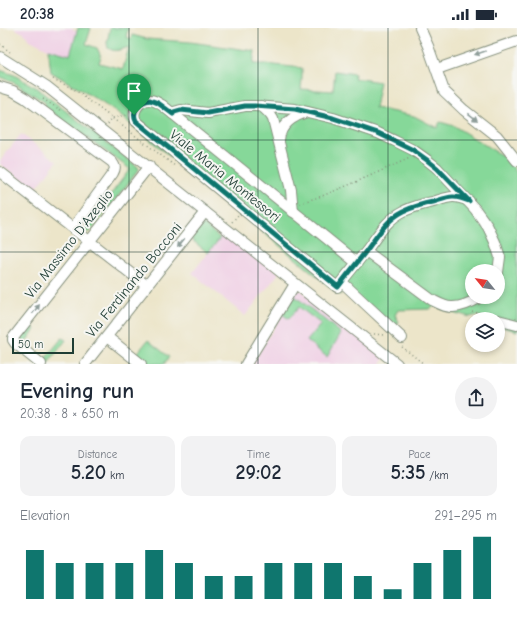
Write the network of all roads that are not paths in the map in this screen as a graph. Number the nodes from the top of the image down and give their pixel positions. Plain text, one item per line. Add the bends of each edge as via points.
1 (420, 28) edge
2 (517, 41) edge
3 (0, 58) edge
4 (0, 63) edge
5 (437, 69) junction
6 (23, 72) junction
7 (0, 87) edge
8 (261, 106) junction
9 (307, 112) junction
10 (173, 114) junction
11 (279, 140) junction
12 (517, 161) edge
13 (149, 166) junction
14 (1, 173) edge
15 (469, 201) junction
16 (293, 208) junction
17 (206, 212) junction
18 (73, 228) junction
19 (89, 241) junction
20 (366, 251) junction
21 (357, 263) junction
22 (499, 264) edge
23 (295, 284) junction
24 (340, 284) junction
25 (147, 286) junction
26 (465, 304) edge
27 (505, 321) edge
28 (517, 325) edge
29 (107, 337) junction
30 (402, 338) dead end
31 (41, 364) edge
32 (85, 364) edge
33 (141, 364) edge
34 (246, 364) edge
35 (397, 364) edge

1 - 5 street
2 -> 5 street
3 - 6 street
4 - 6 street
5 -> 12 street via 444,90 497,136
6 - 13 street via 46,86
7 - 18 street via 25,98 115,166
8 - 9 street
8 - 10 street via 245,106 208,113 181,110
8 - 11 street via 270,113
9 - 11 street via 284,126
9 - 15 street via 333,118 395,141 437,168
10 - 16 street, Viale Maria Montessori
10 - 24 street, Viale Maria Montessori via 150,100 136,108 134,117 240,213
11 - 16 street
13 - 17 street
13 - 19 street, Via Massimo D’Azeglio
14 - 18 street
15 - 20 street via 450,197 403,212 384,226
15 - 22 street via 488,227 500,257
16 - 21 street, Viale Maria Montessori
17 - 23 street
17 -> 25 street, Via Ferdinando Bocconi
18 - 19 street
19 - 25 street
31 -> 19 street, Via Massimo D’Azeglio via 14,343 14,337
20 - 21 street
20 - 26 street via 432,300 453,307
21 - 24 street
23 - 34 street
23 - 35 street
24 - 30 street, Viale Maria Montessori
25 - 29 street, Via Ferdinando Bocconi
27 - 28 street
29 - 32 street, Via Ferdinando Bocconi
29 - 33 street

